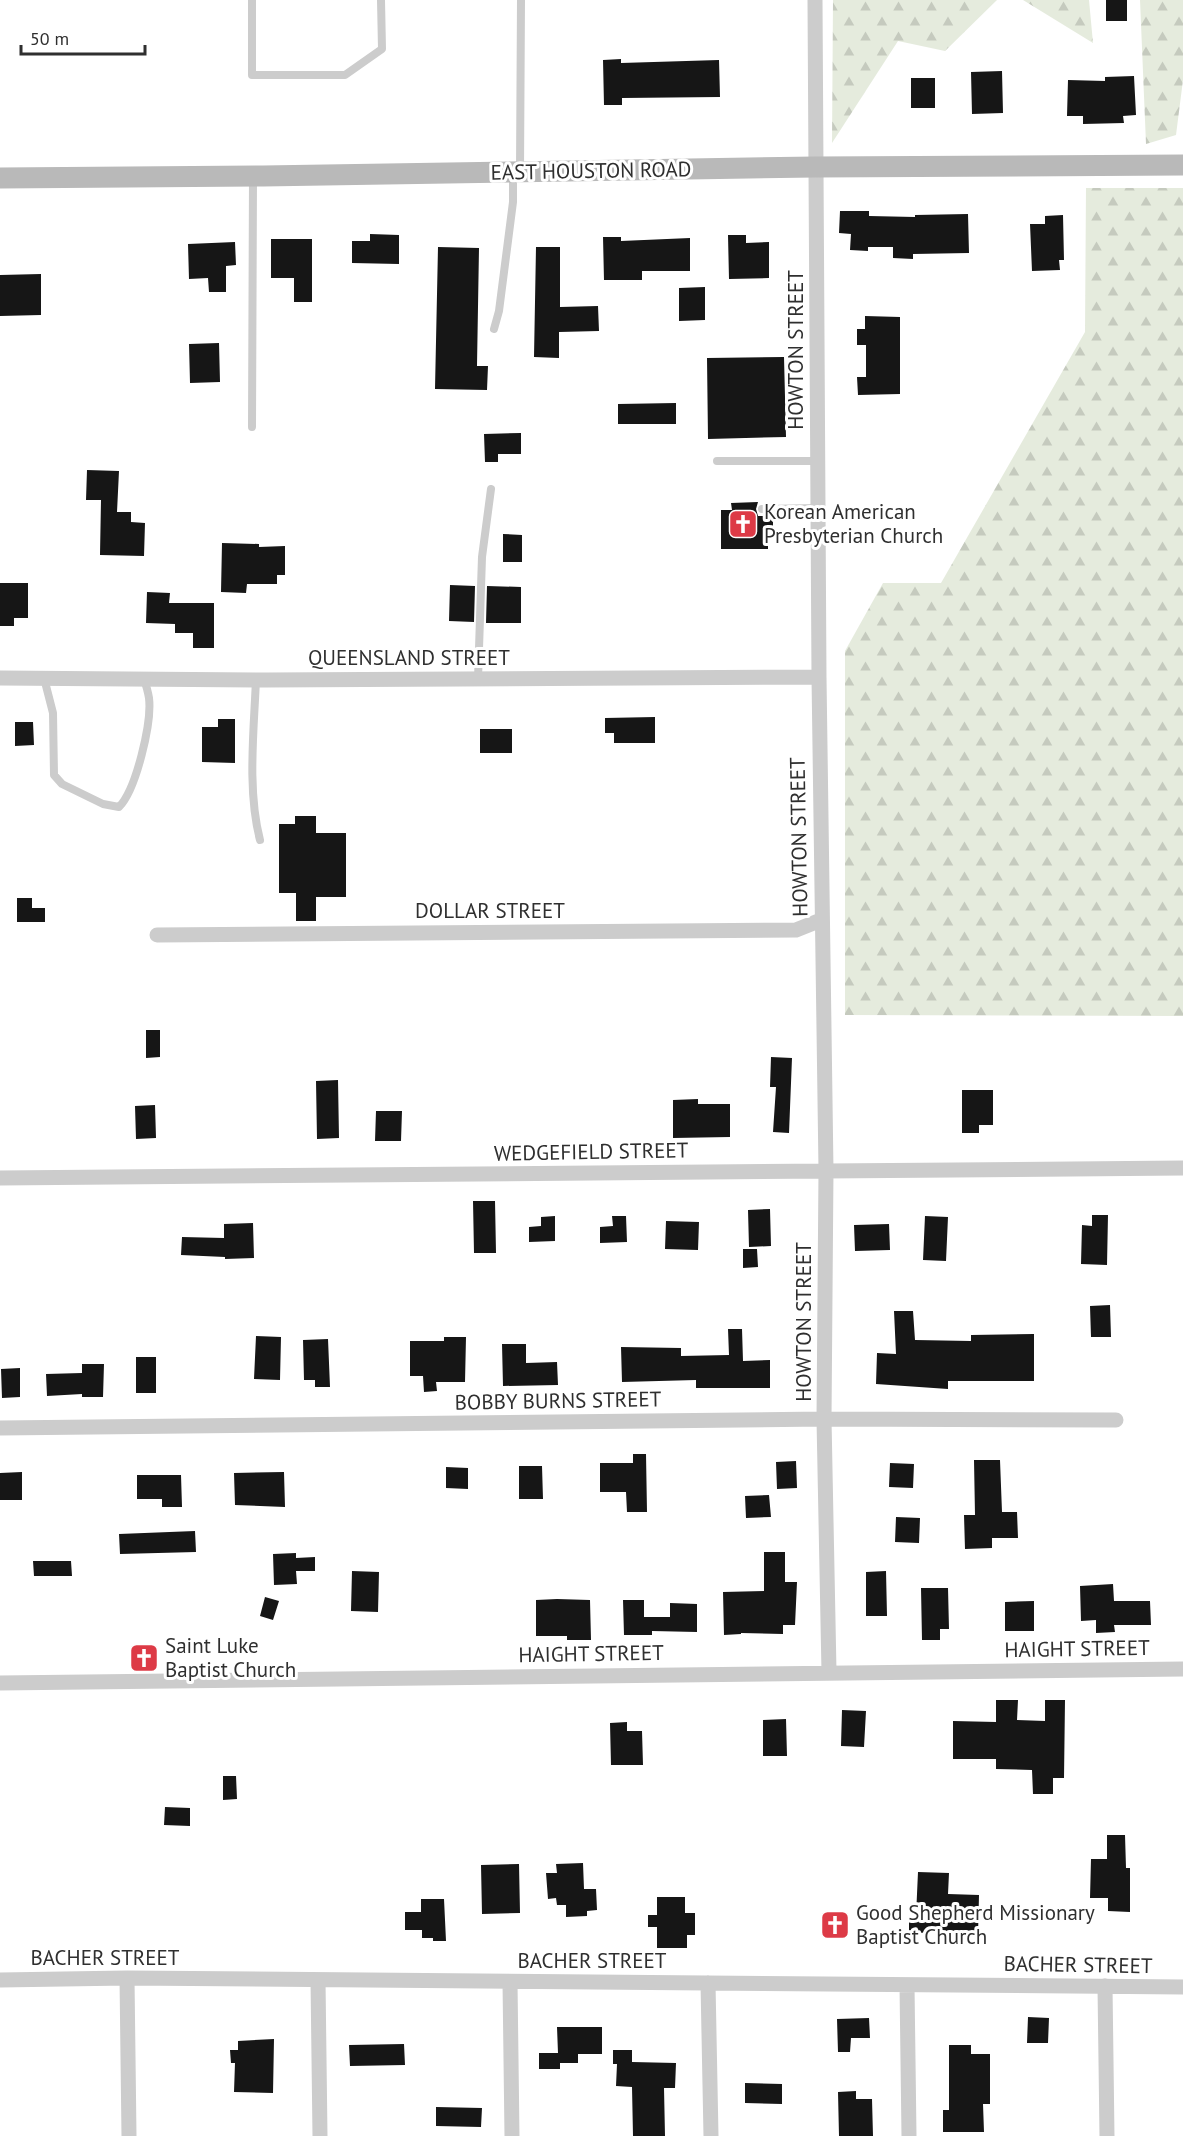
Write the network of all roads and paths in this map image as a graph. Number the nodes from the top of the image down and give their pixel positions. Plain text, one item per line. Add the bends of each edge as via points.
1 (252, 0) edge
2 (381, 0) edge
3 (521, 0) edge
4 (815, 0) edge
5 (1183, 165) edge
6 (815, 167) junction
7 (517, 172) junction
8 (253, 176) junction
9 (0, 178) edge
10 (494, 329) dead end
11 (252, 427) dead end
12 (717, 461) dead end
13 (818, 461) junction
14 (491, 489) dead end
15 (762, 508) dead end
16 (818, 508) junction
17 (43, 677) junction
18 (819, 677) junction
19 (0, 678) edge
20 (144, 678) junction
21 (256, 679) junction
22 (478, 679) junction
23 (260, 840) dead end
24 (821, 920) junction
25 (157, 935) dead end
26 (1183, 1168) edge
27 (826, 1170) junction
28 (0, 1178) edge
29 (824, 1419) junction
30 (1116, 1420) dead end
31 (0, 1428) edge
32 (1183, 1669) edge
33 (829, 1672) junction
34 (0, 1683) edge
35 (127, 1978) junction
36 (0, 1980) edge
37 (318, 1980) junction
38 (510, 1982) junction
39 (708, 1983) junction
40 (907, 1985) junction
41 (1105, 1986) junction
42 (1183, 1987) edge
43 (129, 2136) edge
44 (320, 2136) edge
45 (512, 2136) edge
46 (711, 2136) edge
47 (909, 2136) edge
48 (1107, 2136) edge

1 - 2 lane via 252,75 345,75 382,49
3 - 7 lane
4 - 6 street, HOWTON STREET
5 - 6 street, EAST HOUSTON ROAD
6 - 7 street, EAST HOUSTON ROAD
6 - 13 street, HOWTON STREET
7 - 8 street, EAST HOUSTON ROAD
7 - 10 lane
8 - 9 street, EAST HOUSTON ROAD
8 - 11 lane
12 - 13 lane
13 - 16 street, HOWTON STREET
14 - 22 lane via 482,557
15 - 16 lane
16 - 18 street, HOWTON STREET
17 - 19 street, QUEENSLAND STREET
17 - 20 street, QUEENSLAND STREET
17 - 20 lane via 53,713 54,775 62,784 118,807 132,787 144,747 149,699
18 - 22 street, QUEENSLAND STREET
18 - 24 street, HOWTON STREET
20 - 21 street, QUEENSLAND STREET
21 - 22 street, QUEENSLAND STREET
21 - 23 lane via 254,780
24 - 25 street, DOLLAR STREET via 796,930
24 - 27 street, HOWTON STREET
26 - 27 street, WEDGEFIELD STREET
27 - 28 street, WEDGEFIELD STREET
27 - 29 street, HOWTON STREET
29 - 30 street, BOBBY BURNS STREET
29 - 31 street, BOBBY BURNS STREET
29 - 33 street, HOWTON STREET
32 - 33 street, HAIGHT STREET
33 - 34 street, HAIGHT STREET
35 - 36 street, BACHER STREET
35 - 37 street, BACHER STREET
35 - 43 street
37 - 38 street, BACHER STREET
37 - 44 street
38 - 39 street, BACHER STREET
38 - 45 street
39 - 40 street, BACHER STREET
39 - 46 street
40 - 41 street, BACHER STREET
40 - 47 street
41 - 42 street, BACHER STREET
41 - 48 street

